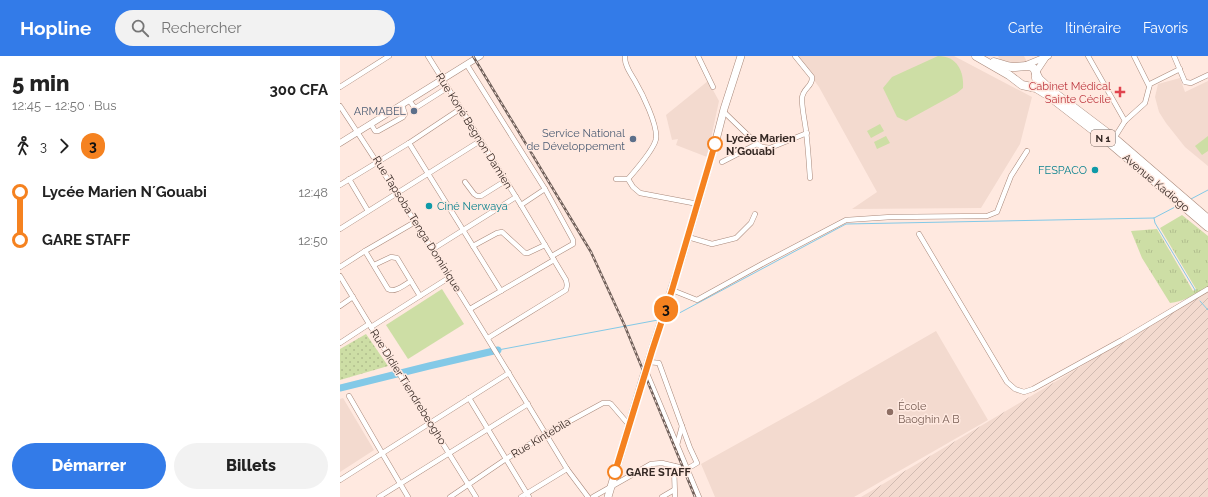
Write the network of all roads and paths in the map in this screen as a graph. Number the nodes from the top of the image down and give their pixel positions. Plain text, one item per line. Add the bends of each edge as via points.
1 (389, 56) edge
2 (428, 56) edge
3 (480, 56) edge
4 (625, 56) edge
5 (698, 56) edge
6 (741, 56) edge
7 (795, 56) edge
8 (1047, 56) edge
9 (1088, 56) edge
10 (1134, 56) edge
11 (1174, 56) edge
12 (978, 57) edge
13 (467, 65) junction
14 (1024, 66) junction
15 (1180, 69) junction
16 (1036, 73) junction
17 (1208, 75) edge
18 (442, 80) junction
19 (1018, 81) junction
20 (1025, 86) junction
21 (1149, 86) junction
22 (340, 87) edge
23 (713, 87) dead end
24 (447, 88) junction
25 (409, 100) junction
26 (402, 105) junction
27 (340, 106) edge
28 (460, 109) junction
29 (724, 112) junction
30 (1125, 122) junction
31 (371, 124) junction
32 (358, 133) junction
33 (807, 133) junction
34 (480, 141) junction
35 (1112, 141) junction
36 (409, 143) junction
37 (340, 144) edge
38 (757, 144) junction
39 (1026, 151) dead end
40 (377, 162) junction
41 (722, 162) dead end
42 (427, 173) junction
43 (810, 178) dead end
44 (349, 179) junction
45 (616, 179) dead end
46 (628, 180) junction
47 (505, 181) junction
48 (465, 182) dead end
49 (340, 185) edge
50 (544, 189) junction
51 (397, 193) junction
52 (516, 197) junction
53 (698, 204) junction
54 (521, 205) junction
55 (1192, 209) junction
56 (368, 211) junction
57 (755, 214) dead end
58 (1208, 218) edge
59 (415, 222) junction
60 (1208, 227) edge
61 (340, 228) edge
62 (463, 230) junction
63 (919, 234) dead end
64 (688, 237) junction
65 (545, 245) junction
66 (473, 246) junction
67 (433, 250) junction
68 (365, 251) junction
69 (553, 258) junction
70 (374, 265) junction
71 (340, 267) edge
72 (340, 276) edge
73 (450, 277) junction
74 (411, 282) junction
75 (1208, 289) edge
76 (672, 290) junction
77 (502, 291) junction
78 (420, 296) junction
79 (353, 298) junction
80 (340, 306) edge
81 (470, 309) junction
82 (370, 326) junction
83 (488, 338) junction
84 (340, 343) edge
85 (649, 362) junction
86 (646, 371) junction
87 (509, 373) junction
88 (349, 396) dead end
89 (469, 398) junction
90 (528, 404) junction
91 (429, 422) junction
92 (629, 425) junction
93 (682, 425) junction
94 (489, 429) junction
95 (546, 434) junction
96 (677, 445) junction
97 (382, 453) junction
98 (449, 453) junction
99 (506, 459) junction
100 (674, 466) junction
101 (567, 468) junction
102 (687, 468) junction
103 (340, 480) edge
104 (400, 483) junction
105 (469, 485) junction
106 (612, 486) junction
107 (674, 490) junction
108 (528, 495) edge
109 (379, 497) edge
110 (408, 497) edge
111 (450, 497) edge
112 (476, 497) edge
113 (521, 497) edge
114 (588, 497) edge
115 (593, 497) edge
116 (608, 497) edge
117 (662, 497) edge
118 (675, 497) edge
119 (699, 497) edge

1 - 22 street
2 - 18 street, Rue Koné Begnon Damien
3 - 13 street
4 - 46 street via 628,69 640,89 654,123 656,139
5 - 23 street
6 - 29 main road
7 - 33 street via 812,77 811,84 803,93 802,101
8 - 14 street
8 - 16 street
9 - 30 street
10 - 21 street
11 - 15 street
12 - 14 highway, N 1 via 1007,66
12 - 19 highway, N 1
13 - 18 street
13 - 50 street
14 - 16 highway, N 1 via 1033,68
14 - 19 highway via 1018,69
15 - 17 street via 1184,80 1189,83
15 - 21 street
16 - 20 highway via 1034,82
16 - 35 highway, Avenue Kadiogo / N 1 via 1052,92
18 - 24 street, Rue Koné Begnon Damien
18 - 25 street
19 - 20 highway, N 1
20 - 35 highway, Avenue Kadiogo / N 1 via 1036,88 1049,96
21 - 30 street via 1145,103
24 - 25 street via 417,107 412,106
24 - 28 street, Rue Koné Begnon Damien
25 - 26 street
26 - 31 street
26 - 31 street via 405,114 403,117 378,131 375,131
27 - 32 street, Rue Tapsoba Tenga Dominique
28 - 34 street, Rue Koné Begnon Damien
28 - 36 street
29 - 38 street
29 - 53 main road
30 - 35 street
31 - 32 street
32 - 37 street
32 - 40 street, Rue Tapsoba Tenga Dominique
33 - 38 street via 770,148
33 - 43 street
34 - 42 street
34 - 47 street, Rue Koné Begnon Damien
35 - 55 highway, Avenue Kadiogo / N 1
36 - 40 street
36 - 42 street
38 - 41 street
39 - 76 street via 1011,176 997,212 987,216 846,220 697,300
40 - 44 street
40 - 51 street, Rue Tapsoba Tenga Dominique
42 - 51 street
42 - 62 street
44 - 49 street
44 - 56 street
45 - 46 street
46 - 53 street via 640,193
47 - 48 street via 481,196 474,194
47 - 52 street, Rue Koné Begnon Damien
50 - 54 street
50 - 69 street via 574,241
51 - 56 street
51 - 59 street, Rue Tapsoba Tenga Dominique
52 - 54 street, Rue Koné Begnon Damien
52 - 62 street
53 - 64 main road
54 - 65 street, Rue Koné Begnon Damien
55 - 58 highway, Avenue Kadiogo / N 1
55 - 60 highway, Avenue Kadiogo / N 1
56 - 61 street
57 - 64 street via 751,223 736,238 712,244
59 - 67 street, Rue Tapsoba Tenga Dominique
59 - 68 street
62 - 66 street
62 - 67 street
63 - 75 street via 1007,382 1024,392 1084,361
64 - 76 main road
65 - 66 street via 525,253 502,232
65 - 69 street, Rue Koné Begnon Damien
66 - 77 street
67 - 73 street, Rue Tapsoba Tenga Dominique
68 - 70 street
68 - 71 street
69 - 77 street
69 - 83 street, Rue Koné Begnon Damien via 566,280 566,290
70 - 74 street via 394,256
70 - 74 street via 391,291
72 - 79 street, Rue Didier Tiendrebeogho
73 - 78 street
73 - 81 street, Rue Tapsoba Tenga Dominique
74 - 78 street
76 - 85 main road
77 - 81 street
78 - 82 street
79 - 80 street
79 - 82 street, Rue Didier Tiendrebeogho
81 - 83 street, Rue Tapsoba Tenga Dominique
82 - 84 street
82 - 91 street, Rue Didier Tiendrebeogho
83 - 87 street, Rue Tapsoba Tenga Dominique
85 - 86 main road
85 - 93 street via 659,363
86 - 92 main road
86 - 96 street
87 - 89 street
87 - 90 street, Rue Tapsoba Tenga Dominique
88 - 97 street
89 - 91 street
89 - 94 street
90 - 94 street
90 - 95 street, Rue Tapsoba Tenga Dominique
91 - 97 street
91 - 98 street, Rue Didier Tiendrebeogho
92 - 95 street, Rue Kintebila via 612,404 606,402
92 - 106 main road
93 - 96 street
93 - 102 street via 697,463
94 - 98 street
94 - 99 street
95 - 99 street, Rue Kintebila
95 - 101 street, Rue Tapsoba Tenga Dominique
96 - 102 street
97 - 103 street
97 - 104 street
98 - 104 street
98 - 105 street, Rue Didier Tiendrebeogho
99 - 105 street, Rue Kintebila
99 - 108 street
100 - 102 street
100 - 106 street via 651,464
100 - 107 street
101 - 108 street
101 - 114 street, Rue Tapsoba Tenga Dominique
102 - 119 street
104 - 109 street
104 - 110 street
105 - 111 street, Rue Kintebila
105 - 112 street, Rue Didier Tiendrebeogho
106 - 115 street
106 - 116 main road
107 - 117 street
107 - 118 street
108 - 113 street

